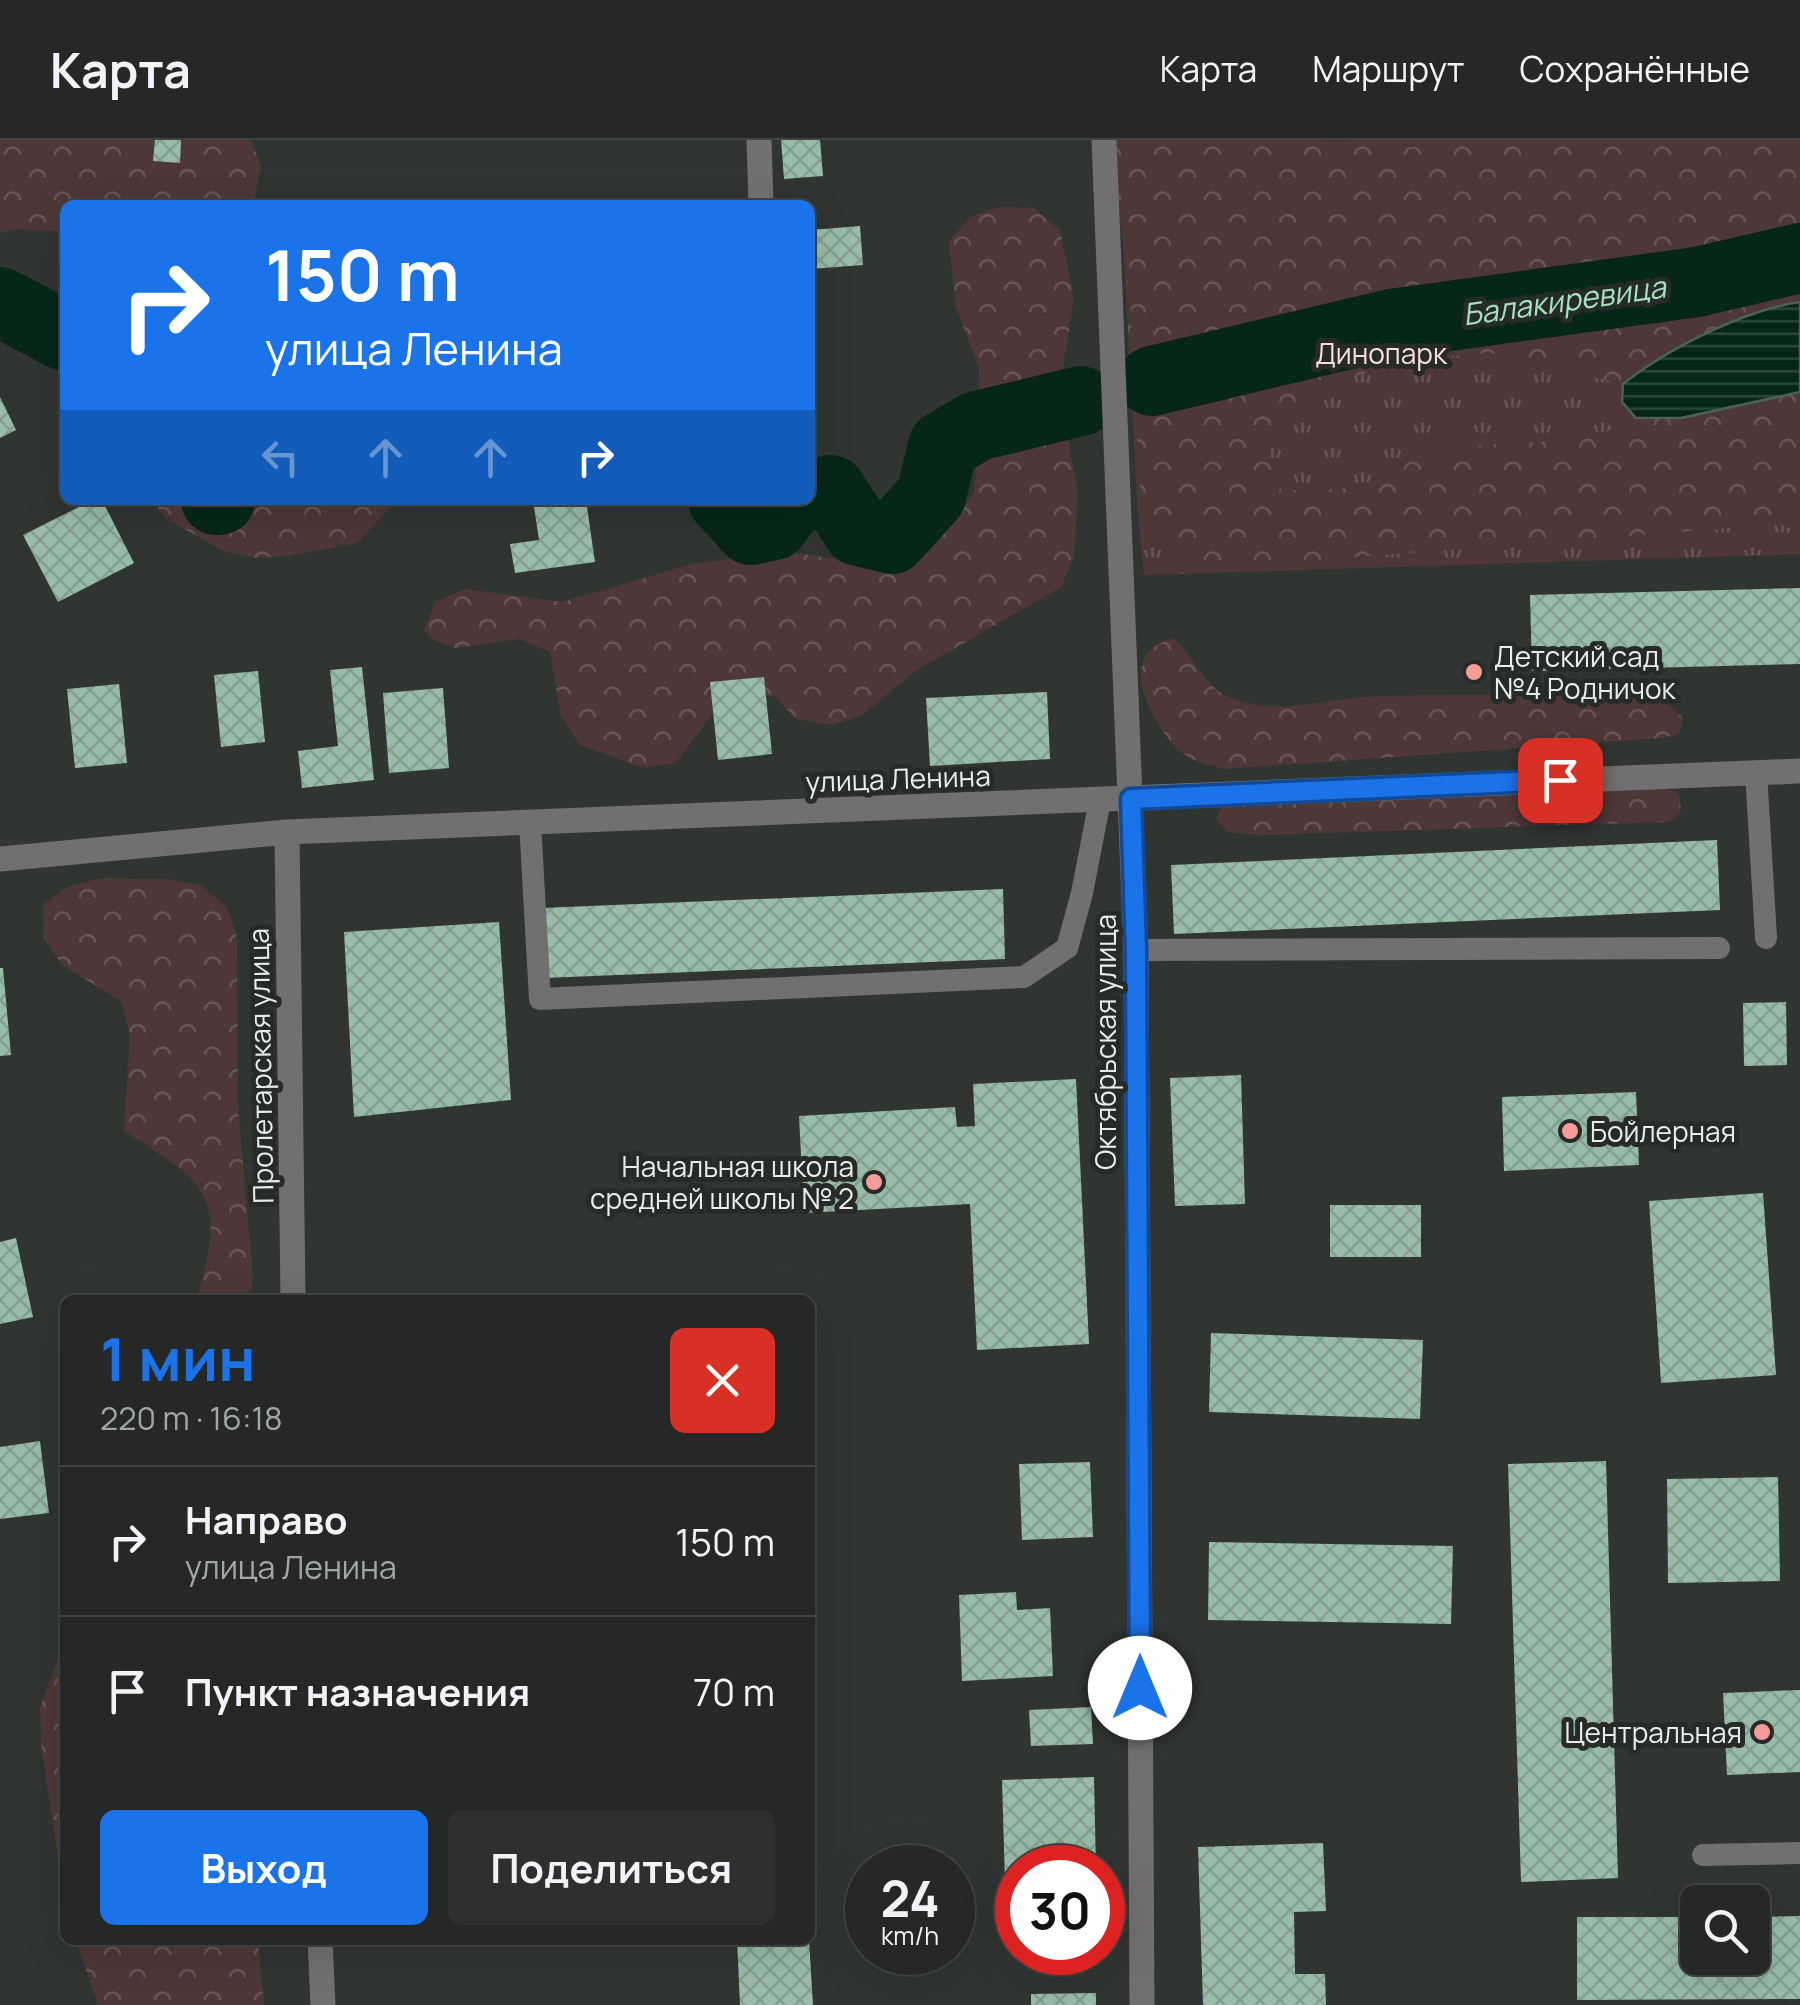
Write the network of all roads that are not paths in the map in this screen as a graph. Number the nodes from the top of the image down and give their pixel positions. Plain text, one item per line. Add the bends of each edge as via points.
1 (759, 140) edge
2 (1104, 140) edge
3 (761, 200) edge
4 (1800, 770) edge
5 (1756, 772) junction
6 (1131, 799) junction
7 (1100, 800) junction
8 (530, 822) junction
9 (287, 832) junction
10 (0, 858) edge
11 (1766, 938) dead end
12 (1719, 948) dead end
13 (1136, 950) junction
14 (294, 1295) edge
15 (1800, 1853) edge
16 (1703, 1855) dead end
17 (320, 1945) edge
18 (323, 2005) edge
19 (1142, 2005) edge

1 - 3 street
2 - 6 street, Октябрьская улица
4 - 5 street, улица Ленина
5 - 6 street, улица Ленина
5 - 11 lane
6 - 7 street, улица Ленина
6 - 13 street, Октябрьская улица
7 - 8 street, улица Ленина
7 - 8 lane via 1066,948 1024,977 540,999
8 - 9 street, улица Ленина
9 - 10 street, улица Ленина
9 - 14 street, Пролетарская улица
12 - 13 lane
13 - 19 street, Октябрьская улица
15 - 16 lane
17 - 18 street

